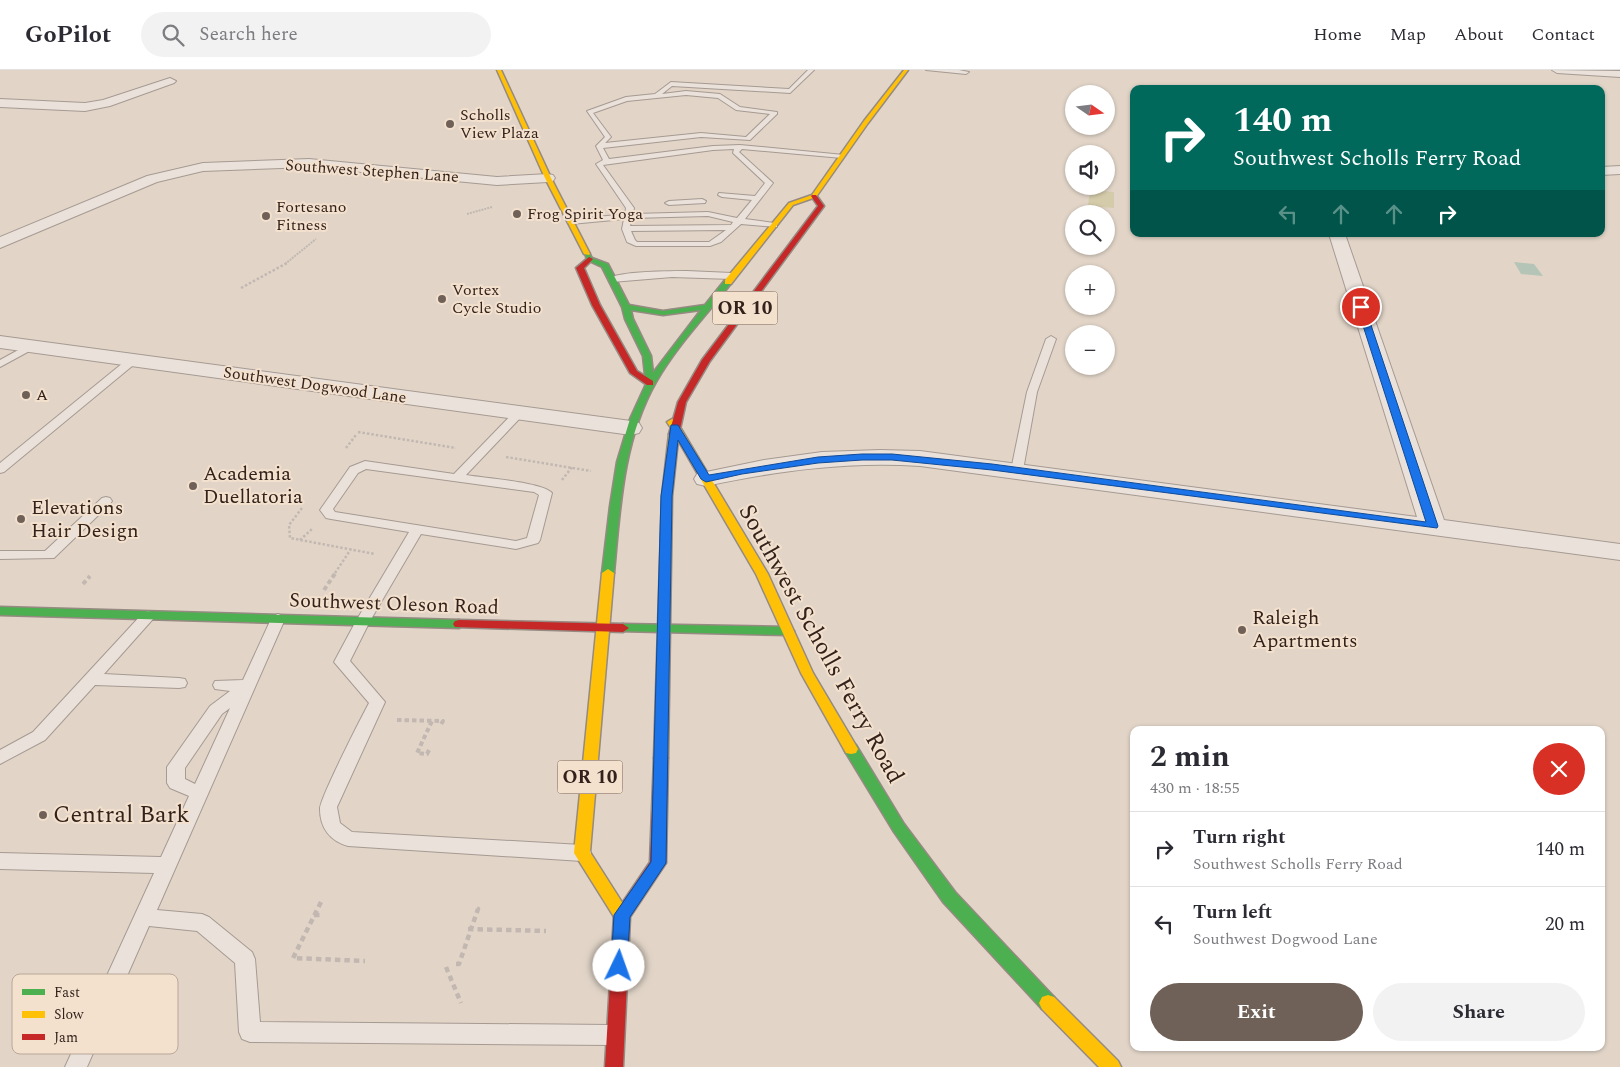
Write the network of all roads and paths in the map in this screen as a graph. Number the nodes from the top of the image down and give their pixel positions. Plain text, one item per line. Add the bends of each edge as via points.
1 (499, 70) edge
2 (811, 70) edge
3 (906, 70) edge
4 (929, 70) edge
5 (1557, 70) edge
6 (966, 72) dead end
7 (1620, 74) edge
8 (170, 81) dead end
9 (656, 96) junction
10 (0, 103) edge
11 (600, 146) junction
12 (740, 147) junction
13 (842, 156) junction
14 (607, 161) junction
15 (1620, 170) edge
16 (1605, 171) edge
17 (548, 178) junction
18 (723, 196) dead end
19 (814, 196) junction
20 (757, 198) junction
21 (702, 201) dead end
22 (670, 203) dead end
23 (492, 207) dead end
24 (467, 214) dead end
25 (629, 216) junction
26 (571, 222) junction
27 (735, 224) junction
28 (774, 224) junction
29 (626, 230) junction
30 (1338, 237) edge
31 (316, 239) dead end
32 (0, 243) edge
33 (589, 259) junction
34 (732, 276) junction
35 (612, 279) junction
36 (241, 288) dead end
37 (626, 307) junction
38 (706, 307) junction
39 (1051, 339) dead end
40 (0, 342) edge
41 (31, 346) junction
42 (133, 360) junction
43 (0, 364) edge
44 (650, 383) junction
45 (658, 398) dead end
46 (666, 412) dead end
47 (519, 413) junction
48 (674, 427) junction
49 (631, 428) junction
50 (358, 432) dead end
51 (464, 449) dead end
52 (502, 457) dead end
53 (572, 467) junction
54 (578, 468) dead end
55 (0, 469) edge
56 (1017, 470) junction
57 (457, 478) junction
58 (706, 479) junction
59 (560, 482) dead end
60 (106, 501) dead end
61 (303, 506) dead end
62 (319, 523) dead end
63 (1433, 526) junction
64 (418, 529) junction
65 (300, 540) junction
66 (351, 549) junction
67 (1620, 552) edge
68 (0, 555) edge
69 (371, 560) dead end
70 (90, 576) dead end
71 (83, 584) dead end
72 (324, 590) dead end
73 (0, 612) edge
74 (148, 616) junction
75 (278, 619) junction
76 (363, 622) junction
77 (603, 628) junction
78 (663, 630) junction
79 (788, 631) junction
80 (91, 680) junction
81 (179, 683) dead end
82 (221, 685) dead end
83 (248, 686) junction
84 (423, 721) dead end
85 (432, 721) junction
86 (440, 726) dead end
87 (429, 750) dead end
88 (0, 758) edge
89 (199, 793) junction
90 (582, 853) junction
91 (0, 861) edge
92 (167, 865) junction
93 (320, 902) dead end
94 (475, 908) dead end
95 (314, 915) junction
96 (322, 915) dead end
97 (622, 915) junction
98 (144, 917) junction
99 (470, 930) junction
100 (546, 932) dead end
101 (365, 962) dead end
102 (456, 964) dead end
103 (446, 967) dead end
104 (118, 974) edge
105 (461, 1003) dead end
106 (615, 1035) junction
107 (82, 1054) edge
108 (76, 1067) edge
109 (614, 1067) edge
110 (1112, 1067) edge

1 - 17 main road
2 - 9 lane via 790,91 671,84
3 - 13 main road
4 - 6 lane
5 - 7 street
8 - 10 street via 92,106
9 - 11 lane via 626,99 589,112 608,137
9 - 11 lane via 686,93 720,96 738,109 775,113 748,139 701,135
11 - 14 lane
12 - 13 lane
12 - 14 lane
12 - 20 lane via 735,152 769,183
13 - 19 main road
14 - 25 lane via 599,164 630,208
15 - 16 street
17 - 26 main road
17 - 32 street, Southwest Stephen Lane via 497,181 309,164 202,167 152,179
18 - 20 lane
19 - 28 main road, OR 10 via 791,204
19 - 48 main road, OR 10 via 821,206 706,360 682,402
20 - 27 lane
21 - 22 lane
23 - 24 path
25 - 26 lane
25 - 27 lane via 708,214
25 - 29 lane
26 - 33 main road
27 - 28 lane
27 - 29 lane
27 - 29 lane via 718,241 710,244 636,244 631,242
28 - 34 main road, OR 10
30 - 63 street
31 - 36 path via 290,260
33 - 35 main road via 605,266
33 - 44 main road via 580,268 596,304 634,373
34 - 35 lane via 705,273
34 - 38 main road, OR 10
35 - 37 main road
37 - 38 main road via 656,313
37 - 44 main road via 647,356
38 - 44 main road, OR 10
39 - 56 lane via 1032,392
40 - 41 street, Southwest Dogwood Lane
41 - 42 street, Southwest Dogwood Lane
41 - 43 lane
42 - 47 street, Southwest Dogwood Lane
42 - 55 lane
44 - 45 main road
44 - 49 main road, OR 10
46 - 48 main road, Southwest Scholls Ferry Road
47 - 49 street, Southwest Dogwood Lane
47 - 57 lane
48 - 58 main road, Southwest Scholls Ferry Road
48 - 78 main road, OR 10 via 667,496
49 - 77 main road, OR 10 via 618,484
50 - 51 path
52 - 53 path
53 - 54 path
53 - 59 path
56 - 58 street via 931,460 862,457 802,462
56 - 63 street
57 - 64 lane via 365,465 354,470 326,510 331,515
57 - 64 lane via 546,493 533,540 516,544
58 - 79 main road, Southwest Scholls Ferry Road via 762,574
60 - 68 lane via 49,555
61 - 65 path via 289,525 290,538
62 - 65 path
63 - 67 street
64 - 76 lane
65 - 66 path
66 - 69 path via 376,553
66 - 72 path
70 - 71 path
73 - 74 main road, Southwest Oleson Road
74 - 75 main road, Southwest Oleson Road
74 - 80 lane
75 - 76 main road, Southwest Oleson Road
75 - 83 lane
76 - 77 main road, Southwest Oleson Road
76 - 90 lane via 342,662 377,702 328,808 332,827 348,839
77 - 78 main road, Southwest Oleson Road
77 - 90 main road, OR 10
78 - 79 main road, Southwest Oleson Road
78 - 97 main road, OR 10 via 658,863
79 - 110 main road, Southwest Scholls Ferry Road via 807,673 862,769 924,864 949,897 1032,988
80 - 81 lane
80 - 88 lane via 39,736
82 - 83 lane
83 - 89 lane
83 - 89 lane via 216,710 176,767 176,783
84 - 85 path
85 - 86 path via 443,721
85 - 87 path via 417,753 427,754
89 - 92 lane
90 - 97 main road
91 - 92 lane
92 - 98 lane
93 - 95 path
94 - 99 path via 478,909
95 - 96 path
95 - 101 path via 293,958
97 - 106 main road
98 - 104 lane
98 - 106 lane via 202,923 246,959 250,1032
99 - 100 path
99 - 102 path via 459,964
103 - 105 path
106 - 109 main road
107 - 108 lane

